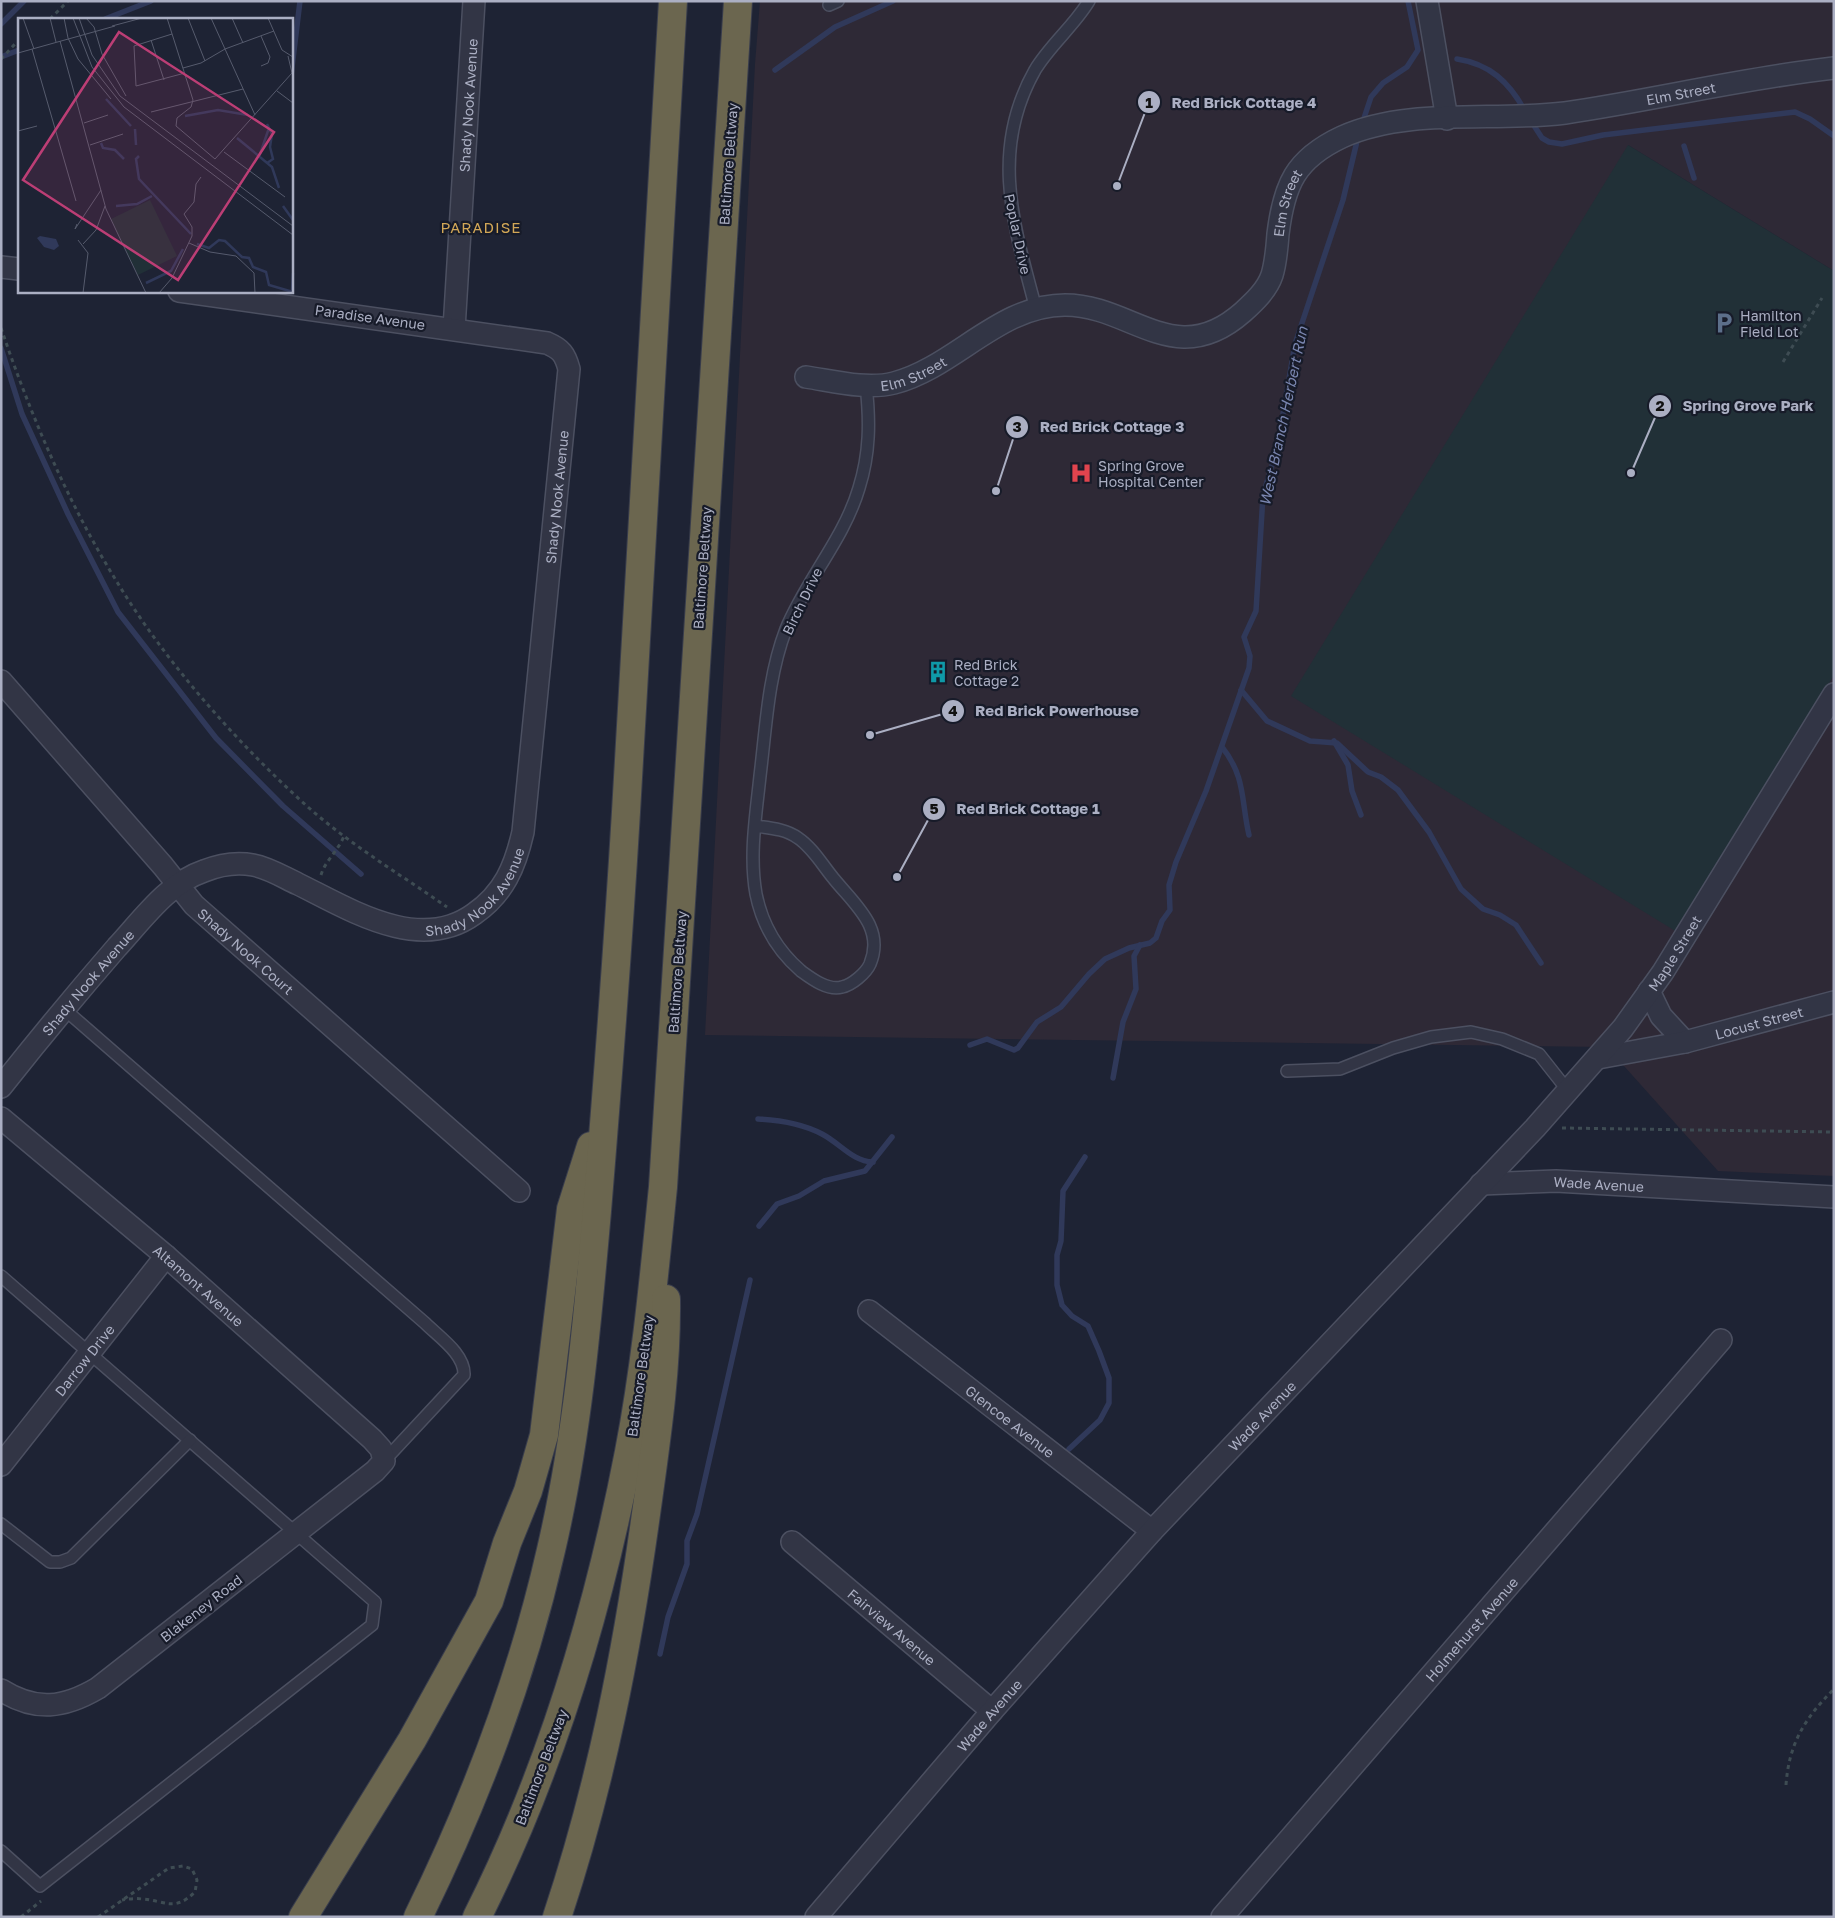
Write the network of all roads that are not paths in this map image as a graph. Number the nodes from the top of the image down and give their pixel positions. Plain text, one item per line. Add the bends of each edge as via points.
1 (474, 1) edge
2 (673, 1) edge
3 (738, 1) edge
4 (1088, 1) edge
5 (1428, 1) edge
6 (1834, 68) edge
7 (1447, 118) junction
8 (1, 266) edge
9 (18, 269) edge
10 (186, 292) edge
11 (1036, 309) junction
12 (454, 329) junction
13 (560, 348) joint
14 (806, 377) dead end
15 (866, 385) junction
16 (1, 681) edge
17 (1834, 694) edge
18 (755, 826) junction
19 (179, 885) junction
20 (1649, 991) junction
21 (1834, 1002) edge
22 (63, 1008) junction
23 (1685, 1042) junction
24 (1598, 1058) junction
25 (1288, 1071) dead end
26 (1, 1087) edge
27 (607, 1092) junction
28 (1569, 1092) junction
29 (1, 1118) edge
30 (1481, 1184) junction
31 (663, 1187) junction
32 (519, 1192) dead end
33 (1834, 1196) edge
34 (166, 1256) junction
35 (1, 1276) edge
36 (868, 1311) dead end
37 (1722, 1340) dead end
38 (90, 1353) junction
39 (190, 1440) junction
40 (384, 1461) junction
41 (1, 1465) edge
42 (1, 1524) edge
43 (1152, 1531) junction
44 (297, 1534) junction
45 (792, 1542) dead end
46 (1, 1690) edge
47 (992, 1711) junction
48 (1, 1851) edge
49 (303, 1917) edge
50 (418, 1917) edge
51 (477, 1917) edge
52 (557, 1917) edge
53 (816, 1917) edge
54 (1222, 1917) edge

1 - 12 street, Shady Nook Avenue
2 - 27 highway via 619,939
3 - 31 highway, Baltimore Beltway
4 - 11 lane, Poplar Drive via 1036,70 1014,121 1008,153 1008,188 1015,232
5 - 7 street
6 - 7 street, Elm Street via 1784,73 1564,113
7 - 11 street, Elm Street via 1374,127 1346,135 1304,160 1292,177 1280,213 1272,277 1258,298 1221,328 1176,338 1094,309 1064,305
8 - 9 street
10 - 12 street, Paradise Avenue
11 - 15 street, Elm Street via 992,329 922,372 893,384
12 - 13 street, Paradise Avenue via 547,343
13 - 19 street, Shady Nook Avenue via 569,369 523,832 516,863 501,888 466,920 449,927 423,930 392,926 363,916 252,865 228,864 203,871
14 - 15 street, Elm Street
15 - 18 lane, Birch Drive via 870,424 868,458 859,490 848,517 802,595 777,657 769,698
16 - 19 street, Shady Nook Court
17 - 20 street, Maple Street
18 - 18 lane, Birch Drive via 752,869 757,897 777,945 810,978 827,986 842,987 867,970 873,956 876,940 869,921 798,838 779,829
19 - 22 street, Shady Nook Avenue via 155,905
19 - 32 street, Shady Nook Court via 194,905
20 - 23 street via 1661,1016
20 - 24 street, Maple Street
21 - 23 street, Locust Street
22 - 26 street, Shady Nook Avenue
22 - 40 lane via 425,1323 459,1357 465,1366 464,1375
23 - 24 street, Locust Street
24 - 28 street, Maple Street
25 - 28 lane via 1340,1069 1431,1037 1471,1032 1502,1039 1539,1054
27 - 49 highway via 571,1210 544,1435 489,1601 412,1740
27 - 50 highway via 585,1341 571,1449 552,1549 526,1647 494,1744 454,1843
28 - 30 street, Maple Street
29 - 34 street, Altamont Avenue
30 - 33 street, Wade Avenue via 1556,1181
30 - 43 street, Wade Avenue
31 - 51 highway, Baltimore Beltway via 647,1339 609,1547 580,1660 546,1761
31 - 52 highway via 667,1344 641,1551 617,1693 598,1778
34 - 38 street, Darrow Drive
34 - 40 street, Altamont Avenue via 372,1438
35 - 38 lane
36 - 43 street, Glencoe Avenue
37 - 54 street, Holmehurst Avenue
38 - 39 lane
38 - 41 street, Darrow Drive
39 - 42 lane via 71,1558 50,1562
39 - 44 lane
40 - 44 street, Blakeney Road
43 - 47 street, Wade Avenue
44 - 46 street, Blakeney Road via 80,1699 59,1705 39,1705 17,1700
44 - 48 lane via 375,1602 372,1625 40,1886
45 - 47 street, Fairview Avenue
47 - 53 street, Wade Avenue

